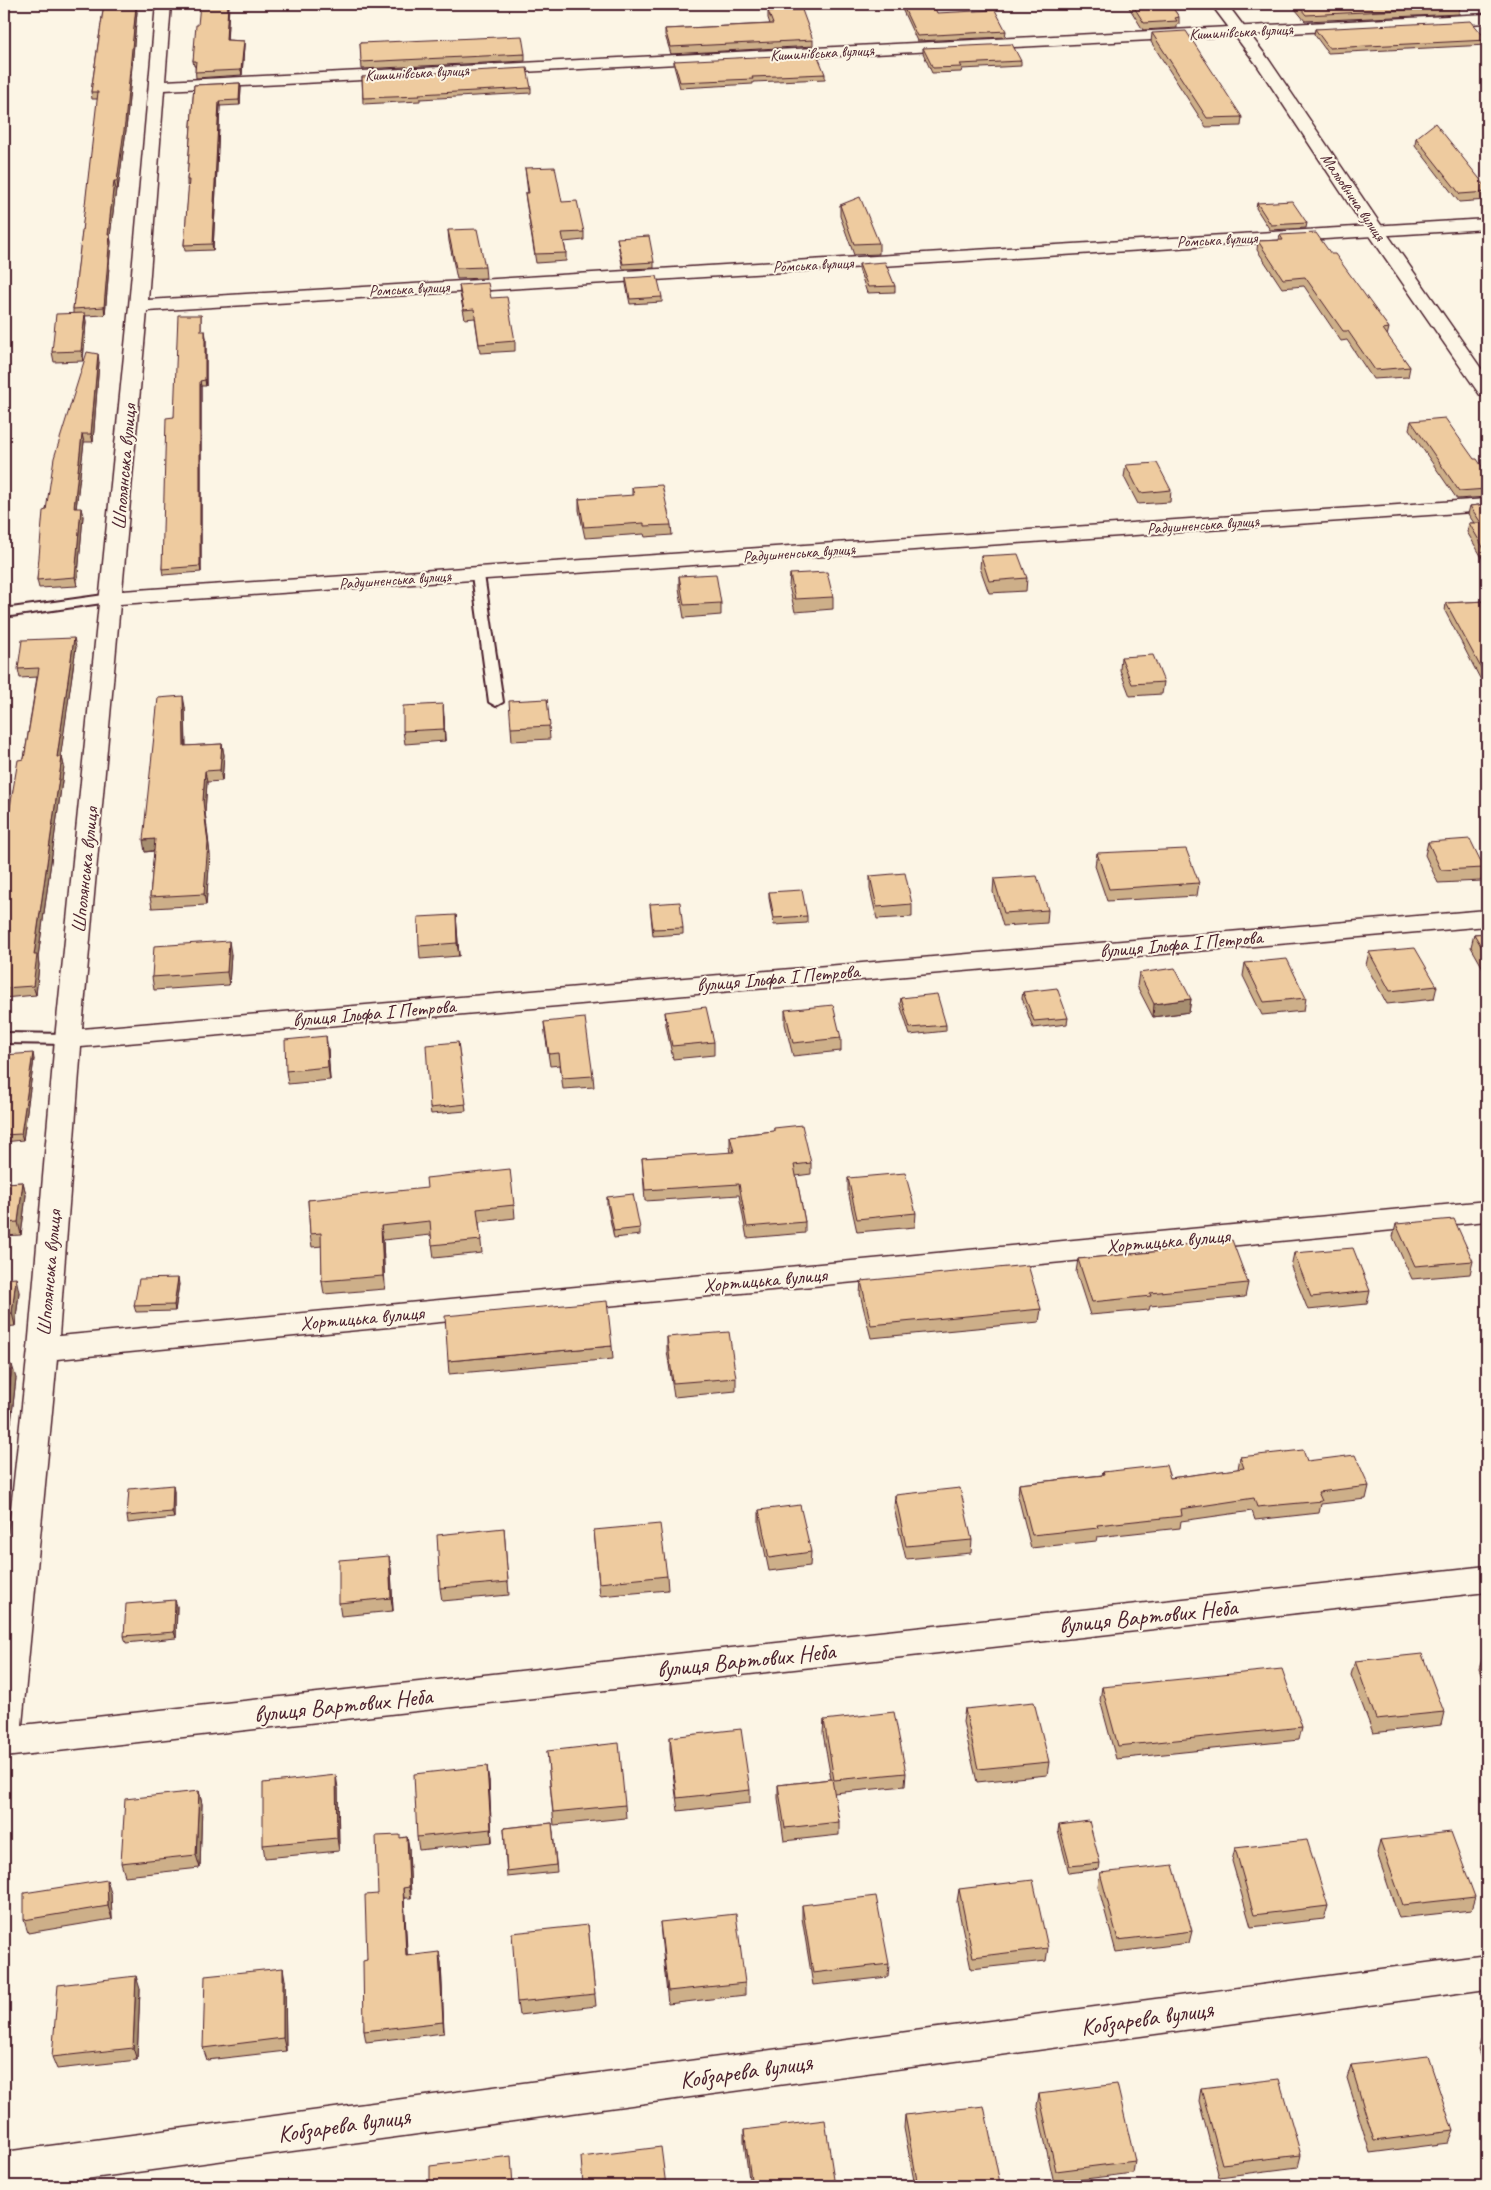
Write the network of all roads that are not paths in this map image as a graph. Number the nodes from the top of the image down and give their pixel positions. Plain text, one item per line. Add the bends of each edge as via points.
1 (164, 4) edge
2 (1219, 4) edge
3 (1487, 19) edge
4 (1239, 32) junction
5 (156, 86) junction
6 (1487, 224) edge
7 (1375, 230) junction
8 (138, 306) junction
9 (1487, 391) edge
10 (1487, 506) edge
11 (478, 575) junction
12 (111, 598) junction
13 (4, 613) edge
14 (496, 702) dead end
15 (1487, 918) edge
16 (4, 1038) edge
17 (68, 1039) junction
18 (1487, 1211) edge
19 (43, 1349) junction
20 (1487, 1579) edge
21 (4, 1736) edge
22 (4, 1742) edge
23 (1487, 1972) edge
24 (4, 2171) edge

1 - 5 street, Шполянська вулиця
2 - 4 street, Мальовнича вулиця
3 - 4 street, Кишинівська вулиця
4 - 5 street, Кишинівська вулиця
4 - 7 street, Мальовнича вулиця
5 - 8 street, Шполянська вулиця
6 - 7 street, Ромська вулиця
7 - 8 street, Ромська вулиця
7 - 9 street, Мальовнича вулиця
8 - 12 street, Шполянська вулиця
10 - 11 street, Радушненська вулиця
11 - 12 street, Радушненська вулиця
11 - 14 lane
12 - 13 lane
12 - 17 street, Шполянська вулиця
15 - 17 street, вулиця Ільфа І Петрова
16 - 17 lane
17 - 19 street, Шполянська вулиця
18 - 19 street, Хортицька вулиця
19 - 21 street, Шполянська вулиця
20 - 22 street, вулиця Вартових Неба
23 - 24 street, Кобзарева вулиця

